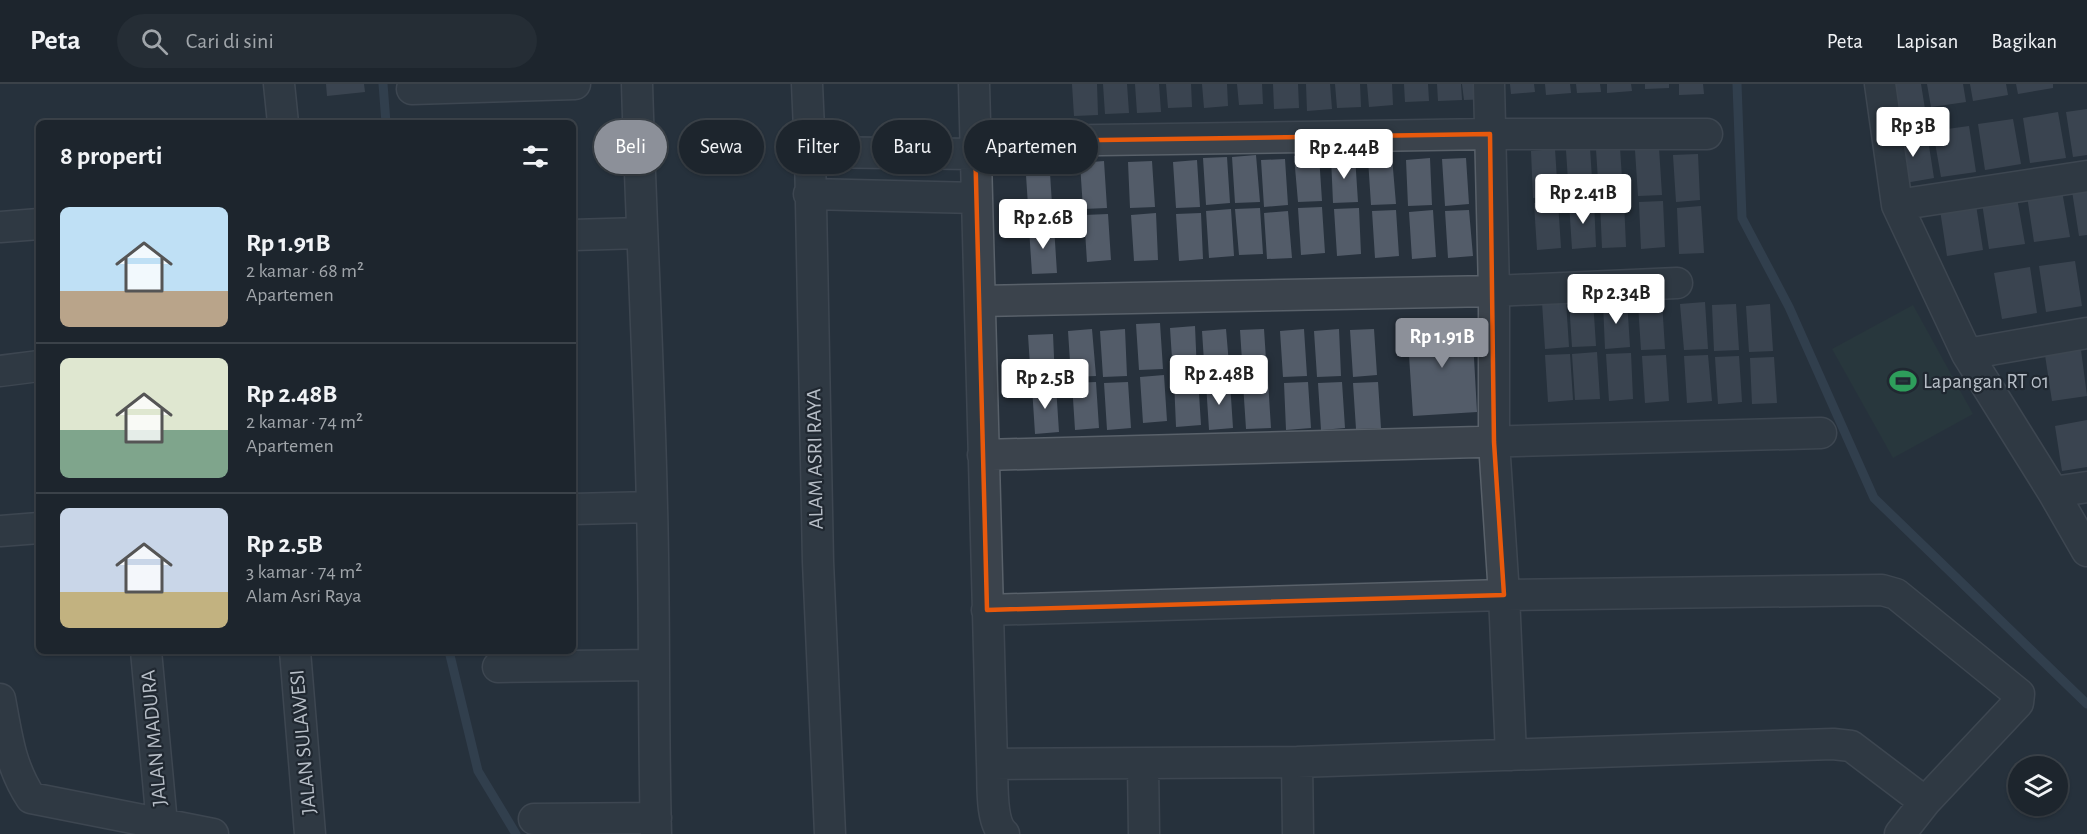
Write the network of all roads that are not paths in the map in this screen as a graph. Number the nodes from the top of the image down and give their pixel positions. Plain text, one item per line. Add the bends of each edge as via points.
1 (279, 84) edge
2 (575, 84) edge
3 (637, 84) edge
4 (807, 84) edge
5 (974, 84) edge
6 (1489, 84) edge
7 (1880, 84) edge
8 (412, 89) dead end
9 (283, 120) edge
10 (809, 120) edge
11 (975, 120) edge
12 (1490, 134) junction
13 (1707, 134) dead end
14 (1098, 145) edge
15 (964, 148) edge
16 (860, 151) edge
17 (809, 174) edge
18 (976, 174) edge
19 (2087, 176) edge
20 (809, 194) junction
21 (977, 198) junction
22 (1897, 205) junction
23 (36, 224) edge
24 (0, 227) edge
25 (641, 233) junction
26 (576, 235) edge
27 (1677, 283) dead end
28 (1494, 291) junction
29 (980, 301) junction
30 (2087, 333) edge
31 (1967, 354) junction
32 (36, 366) edge
33 (0, 371) edge
34 (1821, 433) dead end
35 (1494, 442) junction
36 (983, 454) junction
37 (2087, 487) edge
38 (2053, 492) junction
39 (652, 507) junction
40 (576, 509) edge
41 (36, 528) edge
42 (0, 531) edge
43 (2087, 551) edge
44 (1504, 595) junction
45 (987, 610) junction
46 (146, 654) edge
47 (296, 654) edge
48 (653, 665) junction
49 (498, 667) dead end
50 (0, 699) edge
51 (1511, 755) junction
52 (1297, 762) junction
53 (992, 764) junction
54 (1143, 764) junction
55 (1925, 802) junction
56 (534, 819) dead end
57 (656, 826) edge
58 (160, 829) edge
59 (213, 834) edge
60 (310, 834) edge
61 (830, 834) edge
62 (1004, 834) edge
63 (1144, 834) edge
64 (1298, 834) edge
65 (1900, 834) edge

1 - 9 street
2 - 8 street
3 - 25 street
4 - 10 street, ALAM ASRI RAYA
5 - 11 street
6 - 12 street
7 - 22 street
12 - 13 street
12 - 14 street
12 - 28 street
15 - 16 street
17 - 20 street, ALAM ASRI RAYA
18 - 21 street
19 - 22 street
20 - 21 street
20 - 61 street, ALAM ASRI RAYA via 818,562
21 - 29 street
22 - 31 street
23 - 24 street
25 - 26 street
25 - 39 street
27 - 28 street
28 - 29 street
28 - 35 street
29 - 36 street
30 - 31 street
31 - 38 street
32 - 33 street
34 - 35 street
35 - 36 street
35 - 44 street
36 - 45 street
37 - 38 street
38 - 43 street
39 - 40 street
39 - 48 street
41 - 42 street
44 - 45 street
44 - 51 street
44 - 55 street via 1882,590 1896,594 2019,694 2018,703
45 - 53 street
46 - 58 street, JALAN MADURA
47 - 60 street, JALAN SULAWESI
48 - 49 street
48 - 57 street
50 - 58 street via 10,757 31,798
51 - 52 street
51 - 55 street via 1851,746
52 - 54 street
52 - 64 street
53 - 54 street
53 - 62 street via 995,815 998,829
54 - 63 street
55 - 65 street
56 - 57 street
58 - 59 street

